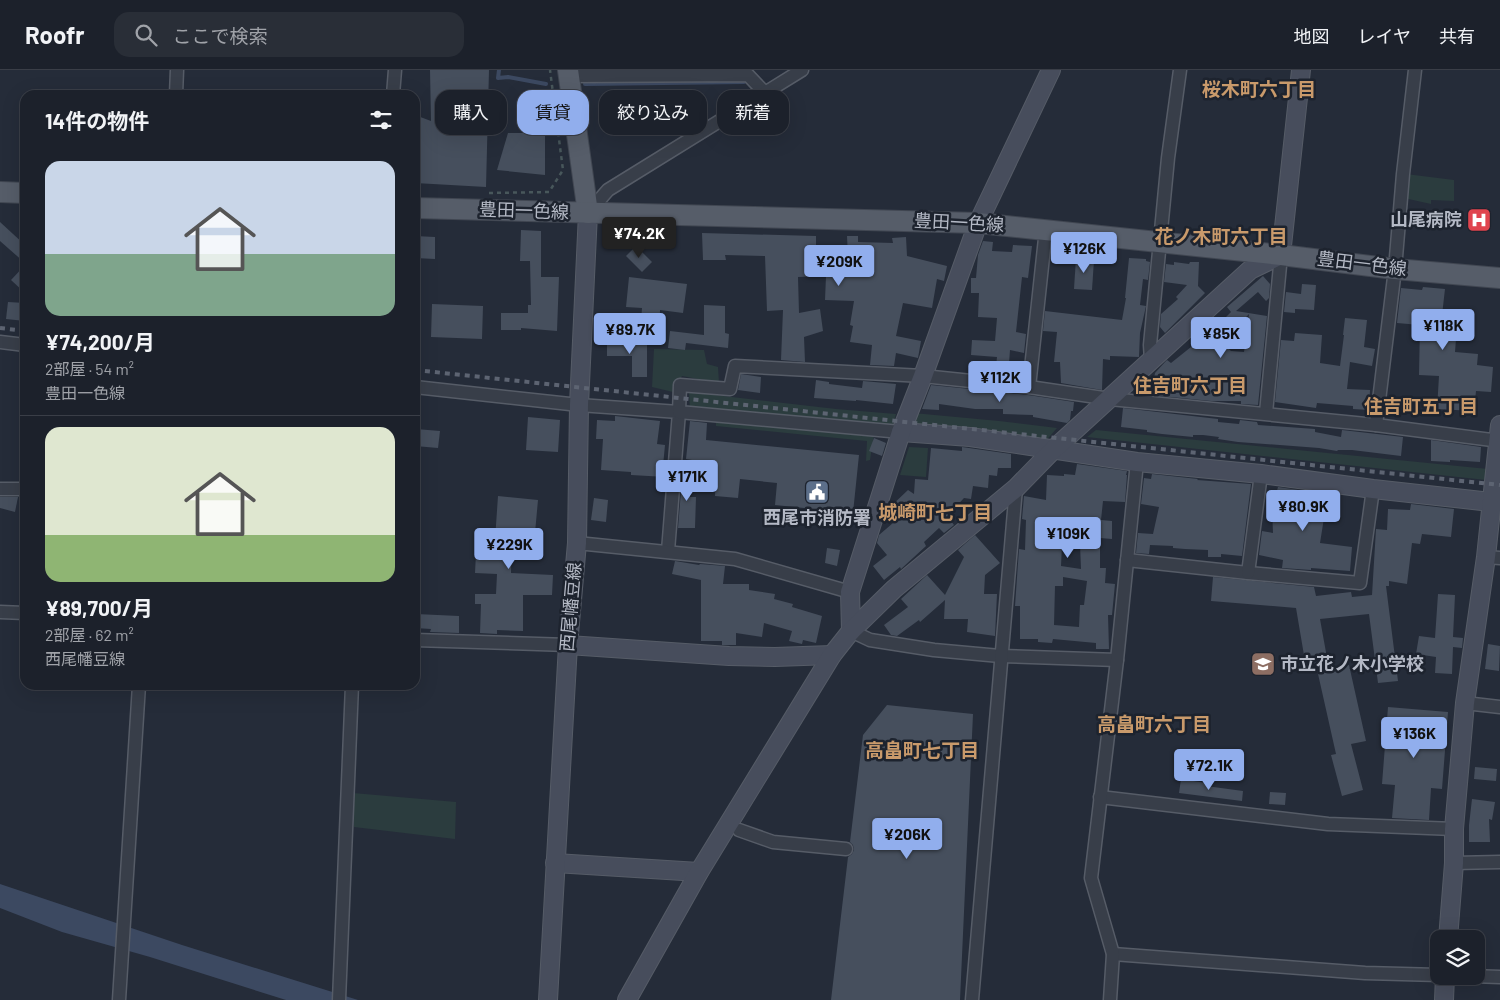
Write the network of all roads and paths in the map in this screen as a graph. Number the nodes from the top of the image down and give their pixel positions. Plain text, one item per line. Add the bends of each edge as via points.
1 (176, 70) edge
2 (395, 70) edge
3 (802, 70) edge
4 (1051, 70) edge
5 (1180, 70) edge
6 (1301, 70) edge
7 (1415, 70) edge
8 (562, 72) edge
9 (748, 72) edge
10 (625, 73) edge
11 (176, 90) edge
12 (394, 90) edge
13 (763, 90) edge
14 (770, 90) edge
15 (717, 123) edge
16 (0, 192) edge
17 (20, 193) edge
18 (482, 193) dead end
19 (420, 208) edge
20 (588, 213) junction
21 (978, 223) junction
22 (1046, 229) junction
23 (1160, 241) junction
24 (1281, 254) junction
25 (1395, 269) junction
26 (1500, 278) edge
27 (0, 342) edge
28 (20, 344) edge
29 (1151, 360) junction
30 (923, 376) junction
31 (1029, 387) junction
32 (420, 388) edge
33 (1110, 398) junction
34 (579, 405) junction
35 (679, 412) junction
36 (1266, 413) junction
37 (1376, 424) junction
38 (901, 432) junction
39 (1499, 435) edge
40 (1054, 449) junction
41 (1137, 462) junction
42 (1261, 474) junction
43 (0, 488) edge
44 (1016, 488) junction
45 (20, 489) edge
46 (1373, 489) junction
47 (1491, 502) junction
48 (576, 543) junction
49 (668, 551) junction
50 (1493, 558) edge
51 (1127, 560) junction
52 (1248, 573) junction
53 (850, 592) junction
54 (0, 612) edge
55 (20, 613) edge
56 (851, 632) junction
57 (420, 640) edge
58 (568, 645) junction
59 (832, 655) junction
60 (1000, 656) junction
61 (1117, 660) junction
62 (139, 690) edge
63 (352, 690) edge
64 (1465, 703) junction
65 (1500, 707) edge
66 (1100, 796) junction
67 (739, 830) dead end
68 (1454, 830) junction
69 (846, 849) dead end
70 (556, 862) junction
71 (1500, 862) edge
72 (1454, 863) junction
73 (699, 872) junction
74 (1449, 930) edge
75 (1113, 954) junction
76 (1430, 975) edge
77 (1485, 976) edge
78 (1500, 977) edge
79 (1445, 985) edge
80 (120, 1000) edge
81 (339, 1000) edge
82 (548, 1000) edge
83 (627, 1000) edge
84 (972, 1000) edge
85 (1110, 1000) edge
86 (1444, 1000) edge

1 - 11 street
2 - 12 street
3 - 14 street
4 - 21 street
5 - 23 street
6 - 24 street
7 - 25 street
8 - 10 street
8 - 18 path via 563,170 549,192
8 - 20 main road
9 - 10 street
9 - 13 street
15 - 20 street via 608,190
16 - 17 main road
19 - 20 main road, 豊田一色線
20 - 21 main road, 豊田一色線
20 - 34 street, 西尾幡豆線
21 - 22 main road, 豊田一色線
21 - 30 street
22 - 23 main road, 豊田一色線
22 - 31 street
23 - 24 main road, 豊田一色線
23 - 29 street
24 - 25 main road, 豊田一色線
24 - 29 street via 1250,270
24 - 36 street
25 - 26 main road, 豊田一色線
25 - 37 street
27 - 28 street
29 - 33 street
30 - 31 street
30 - 35 street via 736,366 730,389 680,384
30 - 38 street
31 - 33 street
32 - 34 street
33 - 36 street
33 - 40 street
34 - 35 street
34 - 48 street, 西尾幡豆線
35 - 38 street
35 - 49 street
36 - 37 street
37 - 39 street
38 - 40 street via 970,437
38 - 53 street
39 - 47 street
40 - 41 street
40 - 44 street
41 - 42 street
41 - 51 street
42 - 46 street
42 - 52 street
43 - 45 street
44 - 56 street via 894,589
44 - 60 street
46 - 47 street
46 - 52 street via 1360,583
47 - 50 street
48 - 49 street
48 - 58 street, 西尾幡豆線
49 - 53 street via 734,559
50 - 64 street
51 - 52 street
51 - 61 street
53 - 56 street
54 - 55 street
56 - 59 street
56 - 60 street via 879,642
57 - 58 street
58 - 59 street via 729,656
58 - 70 street, 西尾幡豆線
59 - 73 street
60 - 61 street
60 - 84 street
61 - 66 street
62 - 80 street
63 - 81 street
64 - 65 street
64 - 68 street
66 - 68 street via 1328,824
66 - 75 street via 1091,878
67 - 69 street via 773,842
68 - 72 street
70 - 73 street
70 - 82 street, 西尾幡豆線
71 - 72 street
72 - 74 street
73 - 83 street
75 - 76 street
75 - 85 street
77 - 78 street
79 - 86 street

